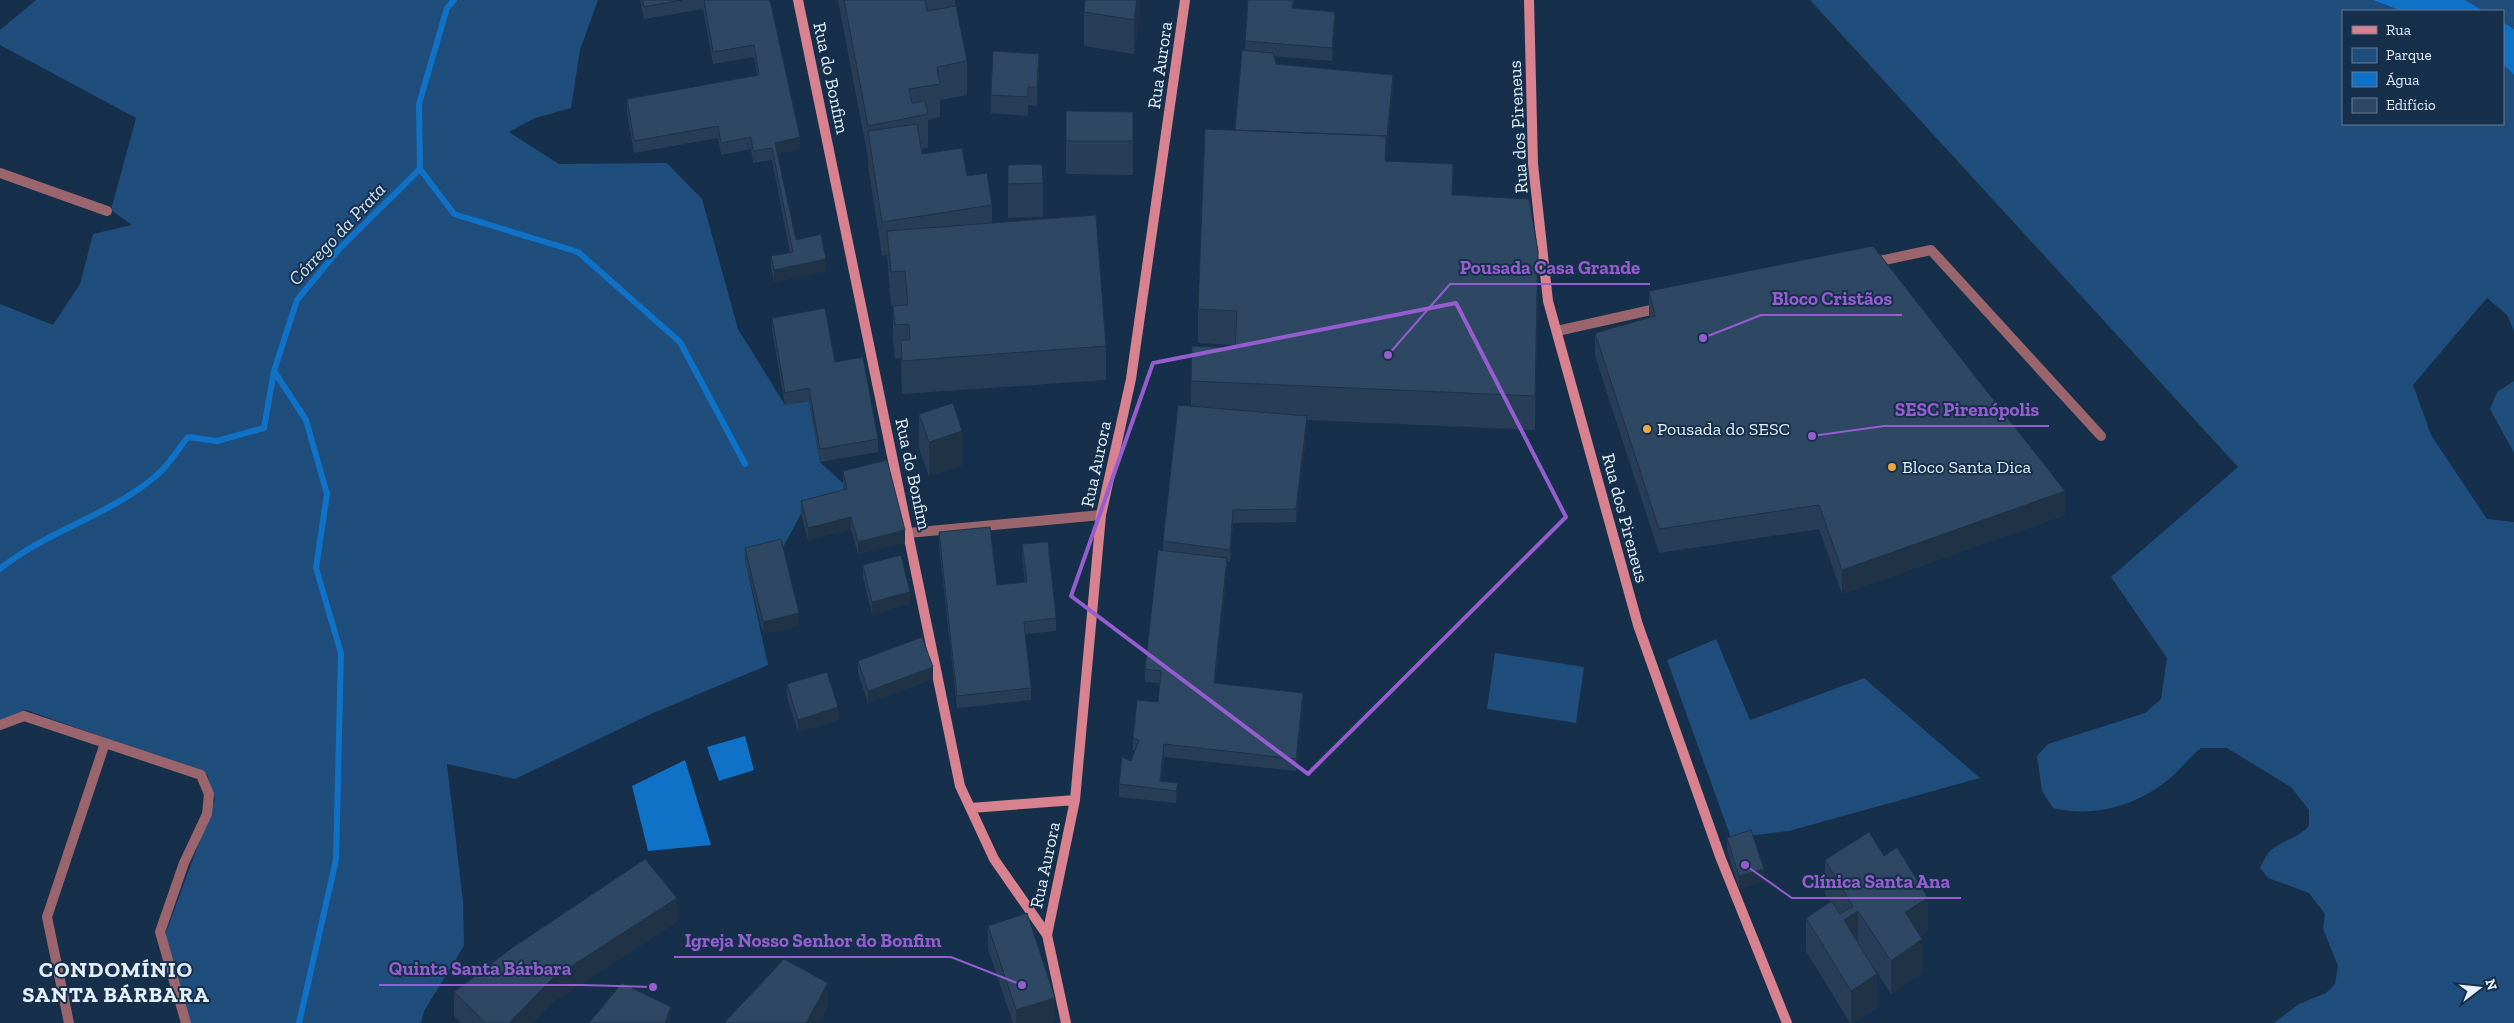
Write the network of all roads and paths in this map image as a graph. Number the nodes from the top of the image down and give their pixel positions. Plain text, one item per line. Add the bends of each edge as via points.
1 (798, 0) edge
2 (1185, 0) edge
3 (1530, 0) edge
4 (0, 173) edge
5 (108, 211) dead end
6 (1864, 264) edge
7 (1672, 306) edge
8 (1557, 331) junction
9 (2100, 436) dead end
10 (1101, 515) junction
11 (908, 533) junction
12 (0, 725) edge
13 (105, 743) junction
14 (1075, 800) junction
15 (971, 808) junction
16 (1047, 935) junction
17 (69, 1023) edge
18 (186, 1023) edge
19 (1066, 1023) edge
20 (1787, 1023) edge

1 - 11 main road, Rua do Bonfim
2 - 10 main road, Rua Aurora via 1131,379
3 - 8 main road, Rua dos Pireneus via 1533,164 1548,301
4 - 5 street
6 - 9 street via 1931,250
7 - 8 street
8 - 20 main road, Rua dos Pireneus via 1638,625 1721,859
10 - 11 street
10 - 14 main road, Rua Aurora
11 - 15 main road, Rua do Bonfim via 960,786
12 - 13 street via 24,716
13 - 17 street via 47,917
13 - 18 street via 201,775 209,794 207,814 184,864 160,932
14 - 15 main road
14 - 16 main road, Rua Aurora
15 - 16 main road, Rua do Bonfim via 994,859
16 - 19 main road

